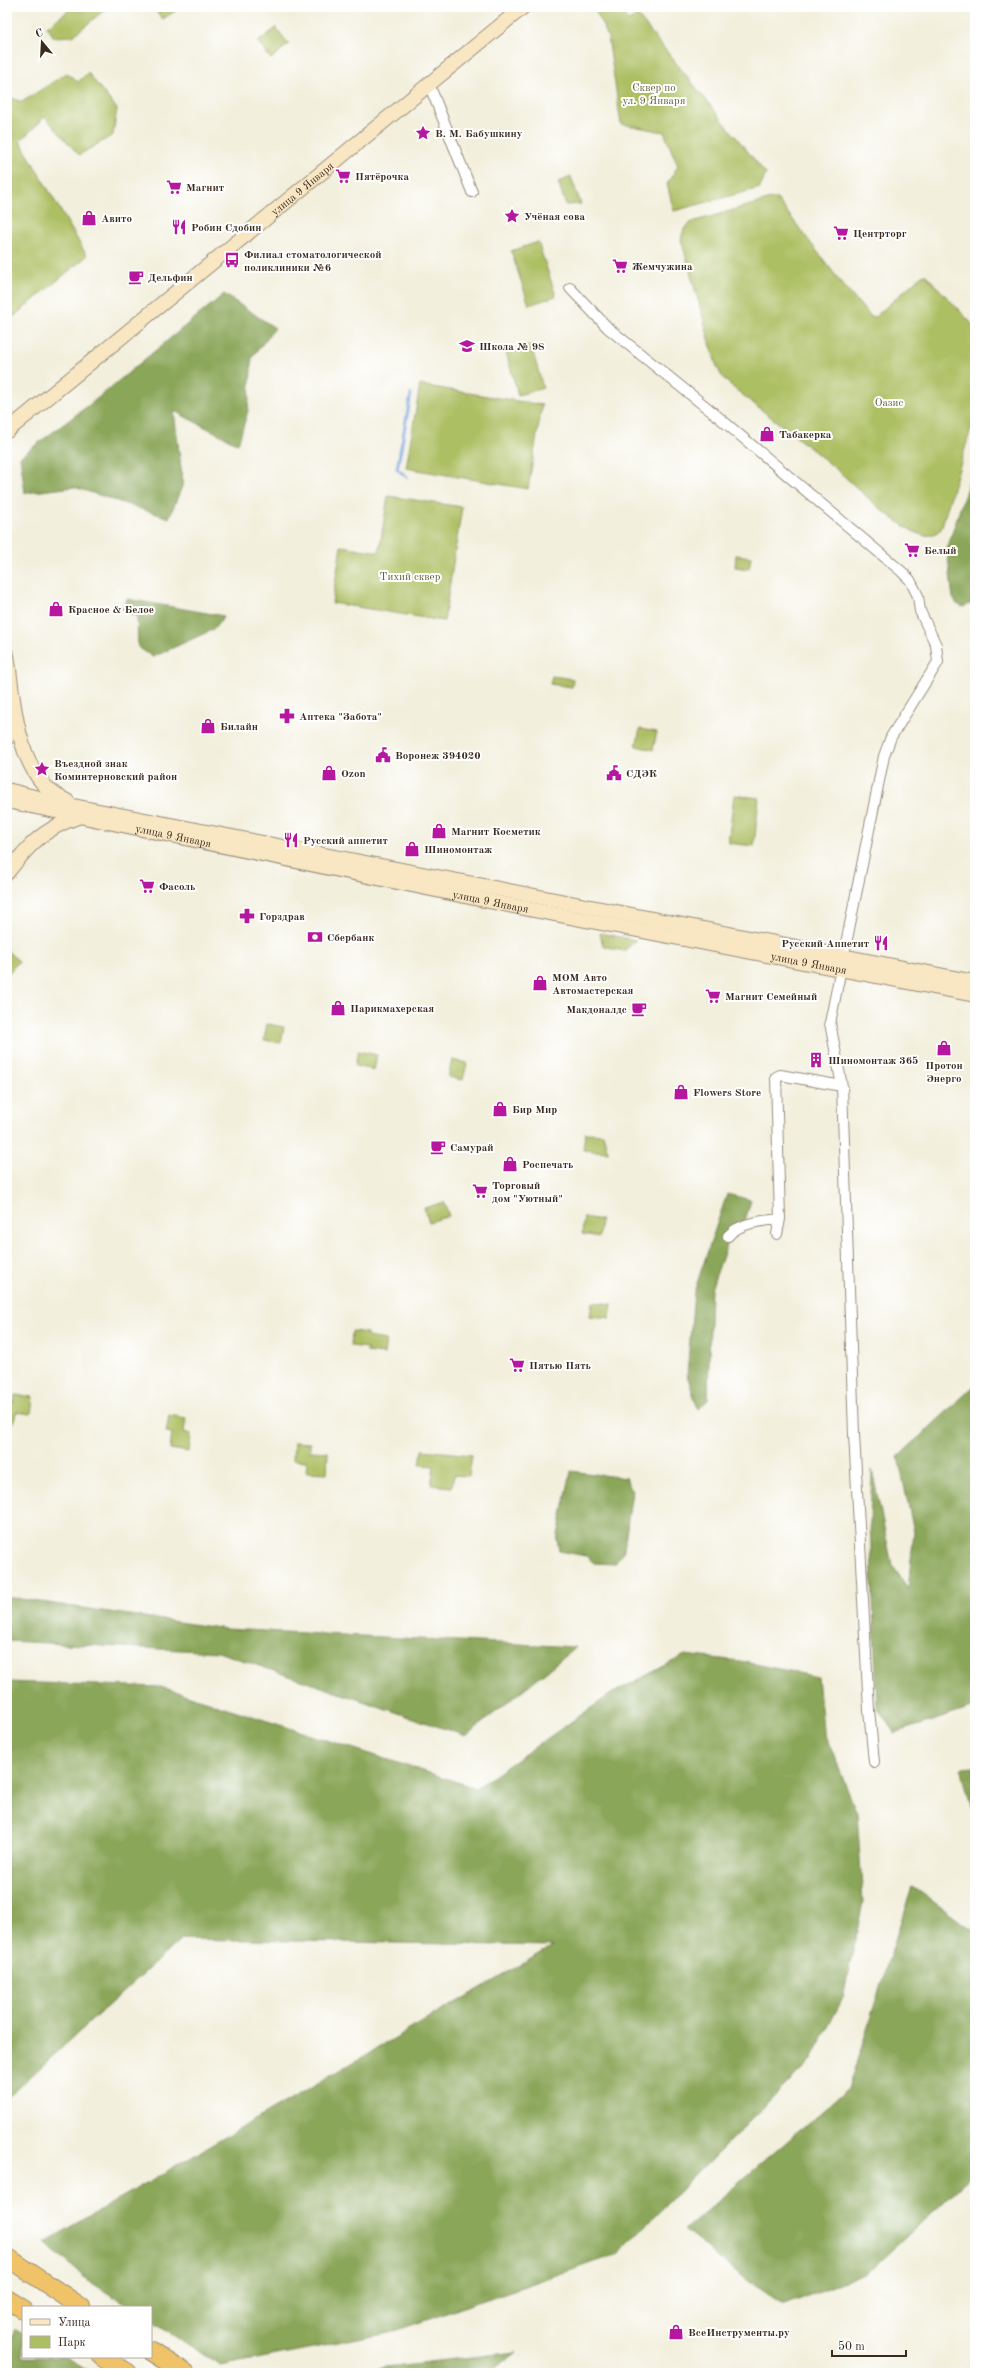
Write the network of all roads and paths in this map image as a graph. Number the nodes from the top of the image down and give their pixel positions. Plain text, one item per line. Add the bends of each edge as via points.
1 (523, 7) edge
2 (429, 84) junction
3 (472, 192) dead end
4 (570, 288) dead end
5 (7, 431) edge
6 (7, 655) edge
7 (7, 721) edge
8 (7, 738) edge
9 (7, 790) edge
10 (7, 801) edge
11 (80, 812) junction
12 (7, 873) edge
13 (842, 956) junction
14 (840, 970) junction
15 (975, 982) edge
16 (952, 984) junction
17 (975, 995) edge
18 (842, 1086) junction
19 (780, 1219) junction
20 (777, 1234) dead end
21 (728, 1236) dead end
22 (874, 1762) dead end
23 (7, 2257) edge
24 (7, 2299) edge
25 (80, 2306) edge
26 (22, 2308) edge
27 (152, 2352) edge
28 (104, 2358) edge
29 (128, 2373) edge
30 (186, 2373) edge

1 - 2 main road, улица 9 Января
2 - 3 street
2 - 5 main road, улица 9 Января
4 - 13 street via 608,328 901,571 910,580 918,596 920,612 936,645 938,662 891,737 884,756
6 - 11 main road via 22,747 33,770 45,785
7 - 8 main road
9 - 11 main road, улица 9 Января via 27,793
10 - 11 main road, улица 9 Января
11 - 12 main road via 46,831
11 - 13 main road, улица 9 Января
11 - 14 main road, улица 9 Января via 512,906
13 - 14 street
13 - 16 main road, улица 9 Января
14 - 16 main road, улица 9 Января
14 - 18 street via 830,1023
15 - 16 main road, улица 9 Января
16 - 17 main road, улица 9 Января
18 - 19 street via 780,1075 776,1077
18 - 22 street via 854,1434
19 - 20 street
19 - 21 street via 744,1225
23 - 25 highway
24 - 26 highway
27 - 30 highway
28 - 29 highway

